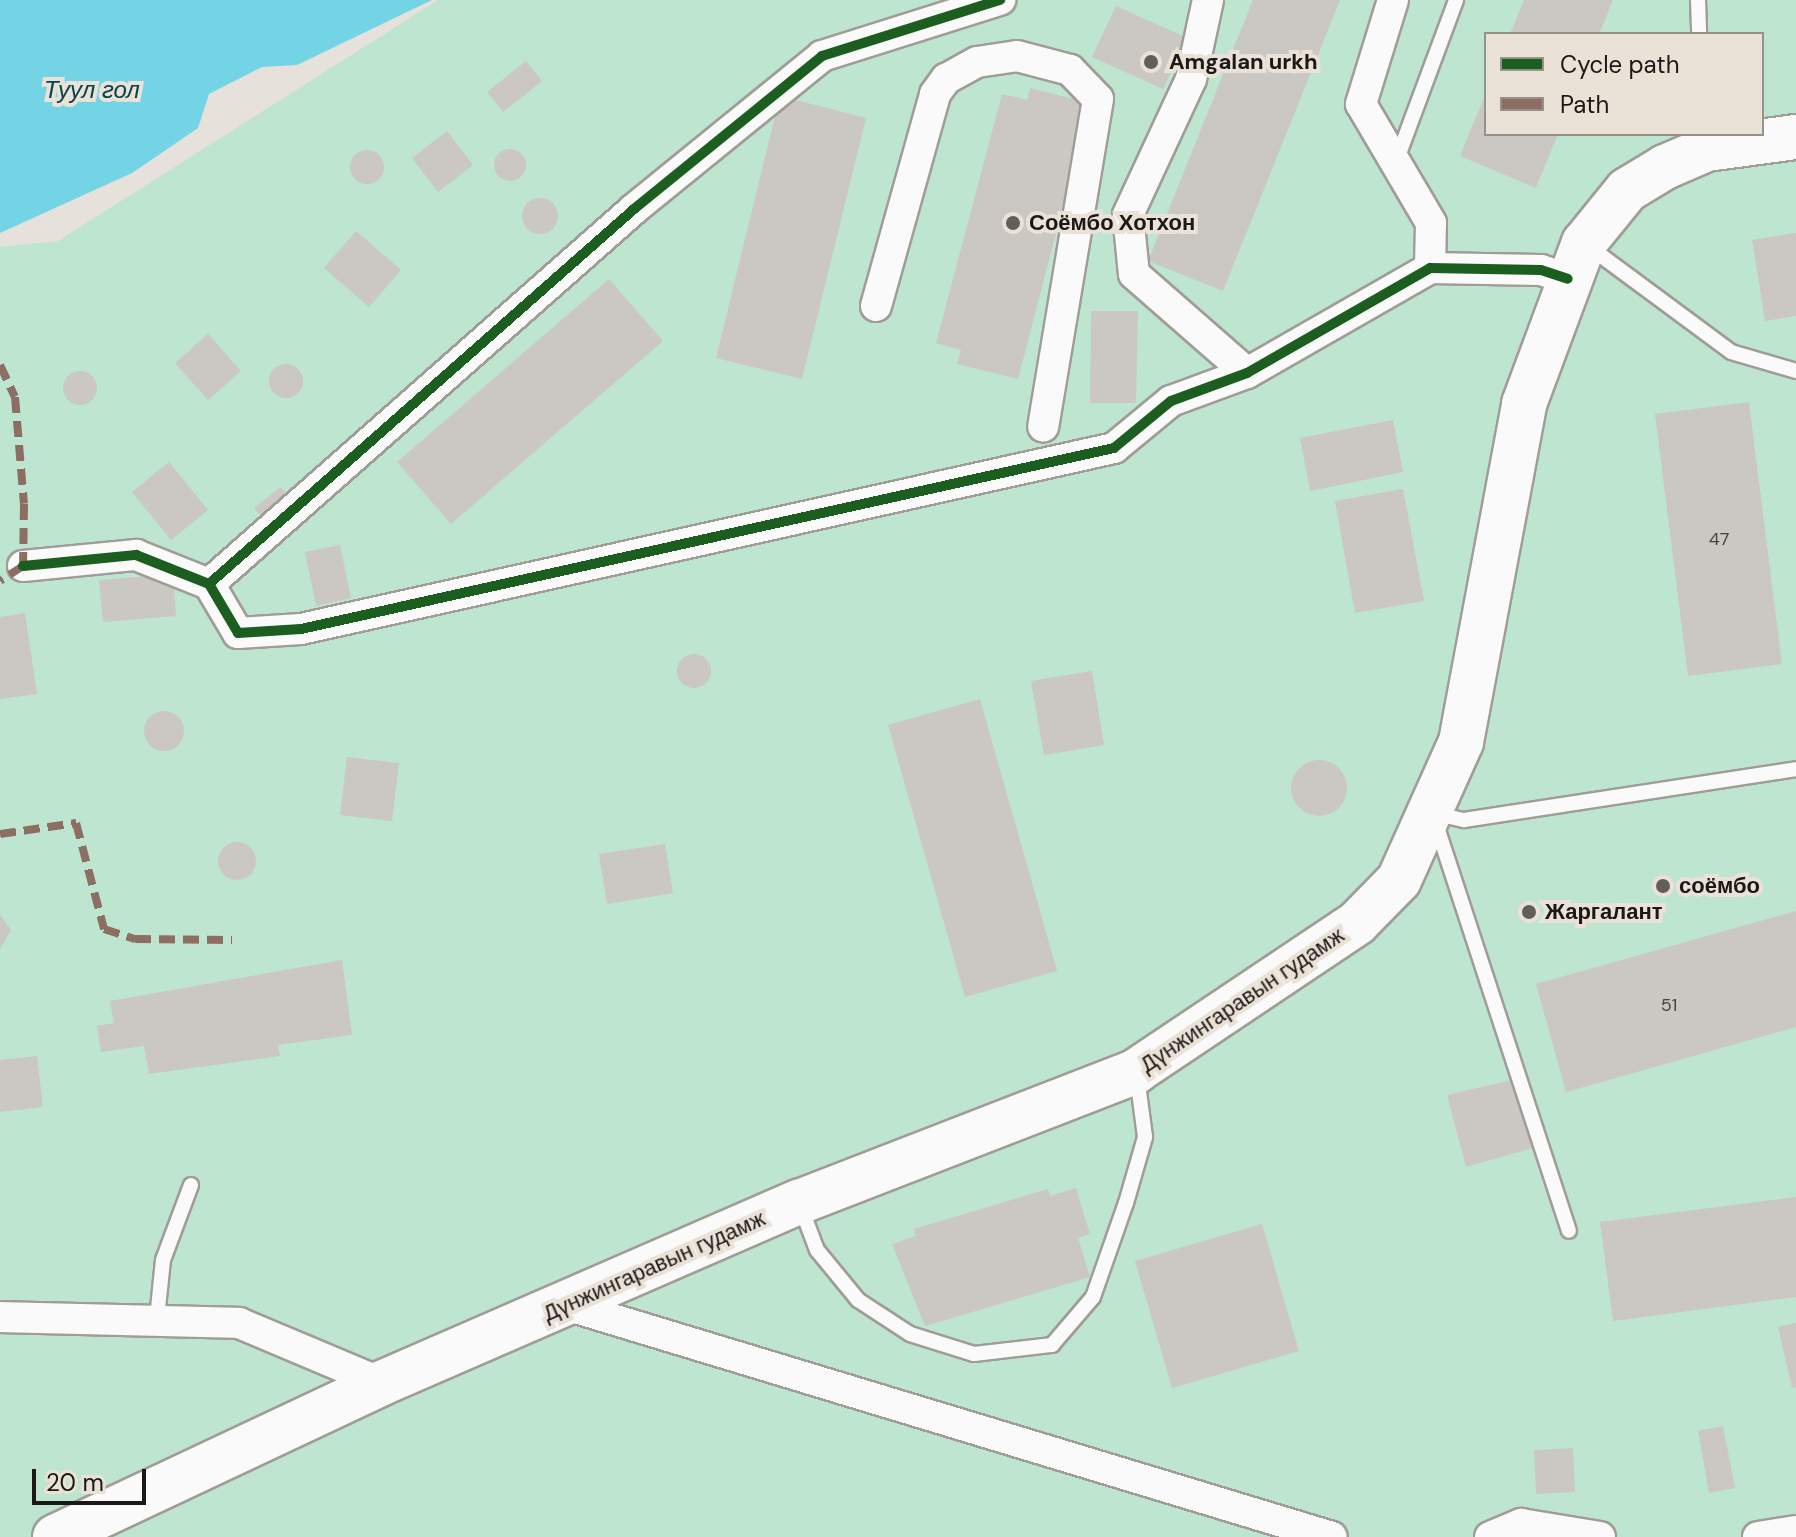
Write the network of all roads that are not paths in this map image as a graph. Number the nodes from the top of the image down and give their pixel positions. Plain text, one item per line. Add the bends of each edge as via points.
1 (1000, 0) edge
2 (1208, 0) edge
3 (1393, 0) edge
4 (1456, 0) edge
5 (1698, 0) edge
6 (1699, 32) edge
7 (1796, 137) edge
8 (1706, 141) edge
9 (1397, 160) junction
10 (1576, 261) junction
11 (1430, 268) junction
12 (876, 306) dead end
13 (1796, 371) edge
14 (1247, 373) junction
15 (1043, 426) dead end
16 (23, 566) dead end
17 (209, 584) junction
18 (1796, 769) edge
19 (1433, 813) junction
20 (1136, 1071) junction
21 (191, 1185) dead end
22 (799, 1202) junction
23 (1569, 1231) dead end
24 (566, 1305) junction
25 (0, 1317) edge
26 (157, 1318) junction
27 (382, 1383) junction
28 (1796, 1531) edge
29 (55, 1537) edge
30 (1332, 1537) edge
31 (1490, 1537) edge
32 (1600, 1537) edge
33 (1758, 1537) edge

1 - 17 street via 822,56 634,209
2 - 14 street via 1191,79 1128,215 1134,274
3 - 9 street via 1361,104
4 - 9 lane
5 - 6 lane
7 - 8 main road, Дүнжингаравын гудамж
8 - 10 main road, Дүнжингаравын гудамж via 1627,190
9 - 11 street via 1431,223
10 - 11 street via 1541,270
10 - 13 lane via 1731,352
10 - 19 main road, Дүнжингаравын гудамж via 1524,404 1461,742
11 - 14 street
12 - 15 street via 935,94 946,79 977,62 1017,56 1070,70 1098,99
14 - 17 street via 1171,401 1114,448 400,609 247,636 232,626
16 - 17 street via 136,555
18 - 19 lane via 1464,820
19 - 20 main road, Дүнжингаравын гудамж via 1399,880 1357,923
19 - 23 lane
20 - 22 main road, Дүнжингаравын гудамж
20 - 22 lane via 1145,1137 1126,1203 1093,1297 1052,1345 974,1354 910,1334 858,1300 817,1250
21 - 26 lane via 163,1260
22 - 24 main road, Дүнжингаравын гудамж
24 - 27 main road, Дүнжингаравын гудамж
24 - 30 street
25 - 26 street
26 - 27 street via 239,1323 283,1335
27 - 29 main road, Дүнжингаравын гудамж
28 - 33 street
31 - 32 street via 1521,1524

